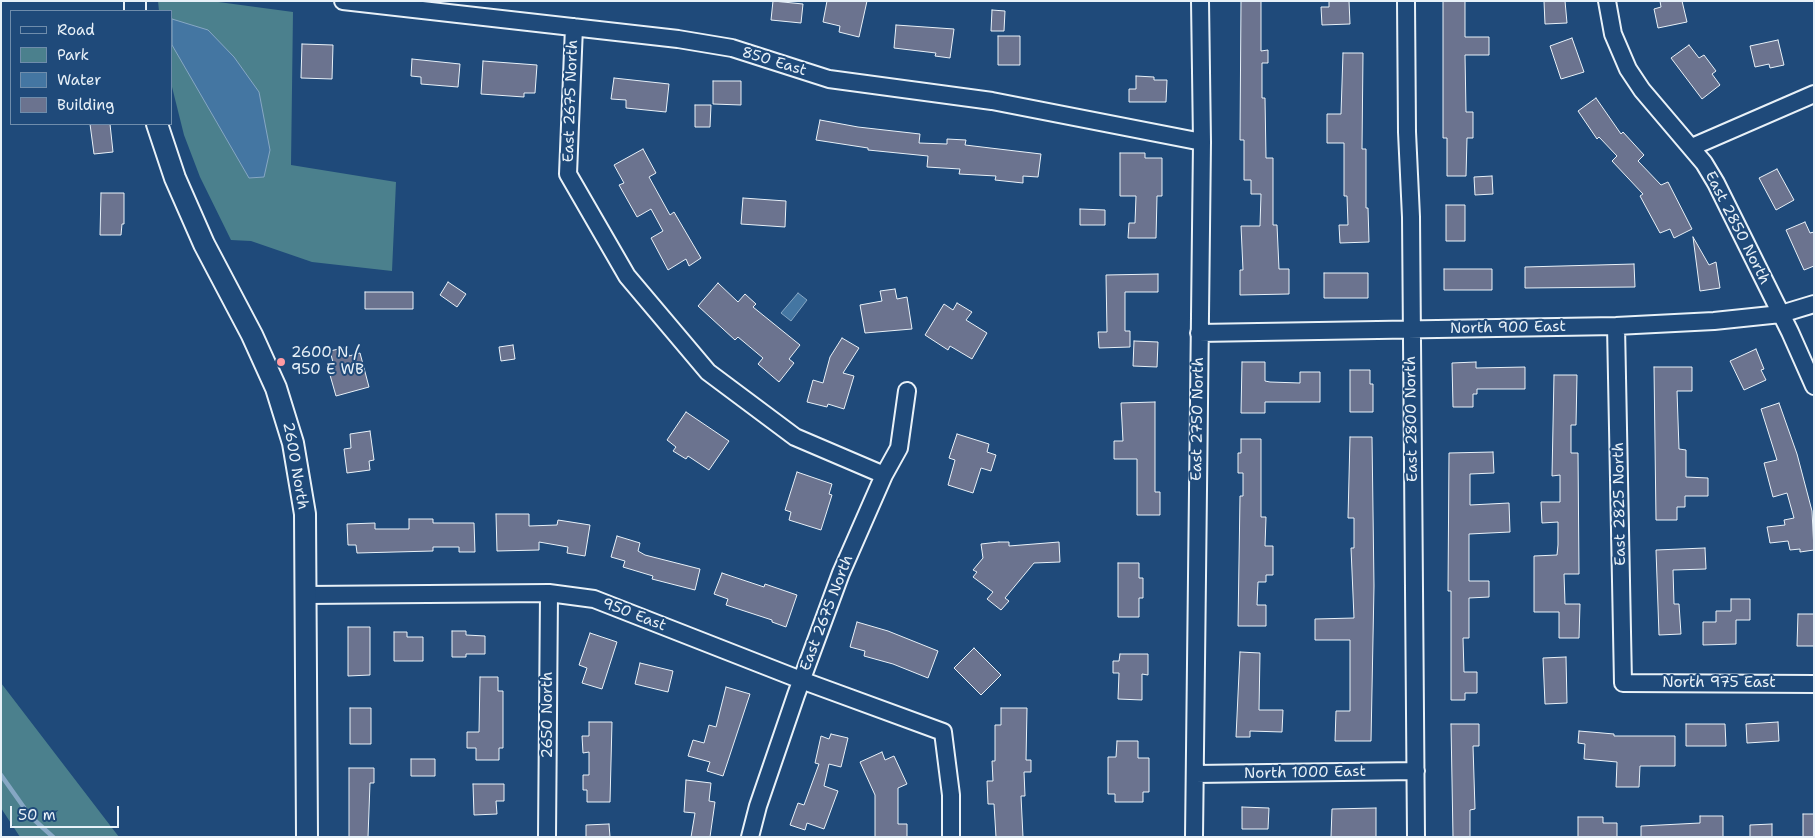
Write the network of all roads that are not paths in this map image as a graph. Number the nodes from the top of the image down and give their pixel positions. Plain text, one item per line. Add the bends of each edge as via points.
1 (344, 1) edge
2 (1200, 1) edge
3 (1406, 1) edge
4 (1606, 1) edge
5 (574, 28) junction
6 (1814, 94) edge
7 (157, 125) edge
8 (1202, 142) junction
9 (1692, 147) junction
10 (1814, 304) edge
11 (1781, 314) junction
12 (1616, 326) junction
13 (1412, 330) junction
14 (1199, 333) junction
15 (1814, 386) edge
16 (907, 391) dead end
17 (884, 475) junction
18 (549, 593) junction
19 (306, 595) junction
20 (801, 680) junction
21 (1624, 683) joint
22 (1814, 684) edge
23 (1416, 772) junction
24 (1195, 774) junction
25 (308, 837) edge
26 (547, 837) edge
27 (750, 837) edge
28 (951, 837) edge
29 (1194, 837) edge
30 (1416, 837) edge

1 - 5 street, 850 East
2 - 8 street, East 2750 North
3 - 13 street, East 2800 North
4 - 9 street, East 2850 North via 1613,34 1628,69 1653,104
5 - 8 street, 850 East via 732,48 829,79 992,101
5 - 17 street, East 2675 North via 568,174 627,276 708,372 794,437
6 - 9 street
7 - 19 main road, 2600 North via 175,178 200,236 252,334 285,413 304,514
8 - 14 street, East 2750 North
9 - 11 street, East 2850 North via 1728,204
10 - 11 street, North 900 East
11 - 12 street, North 900 East
11 - 15 street, East 2850 North
12 - 13 street, North 900 East
12 - 21 street, East 2825 North
13 - 14 street, North 900 East
13 - 23 street, East 2800 North
14 - 24 street, East 2750 North
16 - 17 street, East 2675 North via 899,448
17 - 20 street, East 2675 North via 841,573
18 - 19 street, 950 East
18 - 20 street, 950 East via 594,599
18 - 26 street, 2650 North
19 - 25 main road, 2600 North
20 - 27 street, East 2675 North
20 - 28 street, 950 East via 943,732 951,795
21 - 22 street, North 975 East
23 - 24 street, North 1000 East
23 - 30 street, East 2800 North
24 - 29 street, East 2750 North

